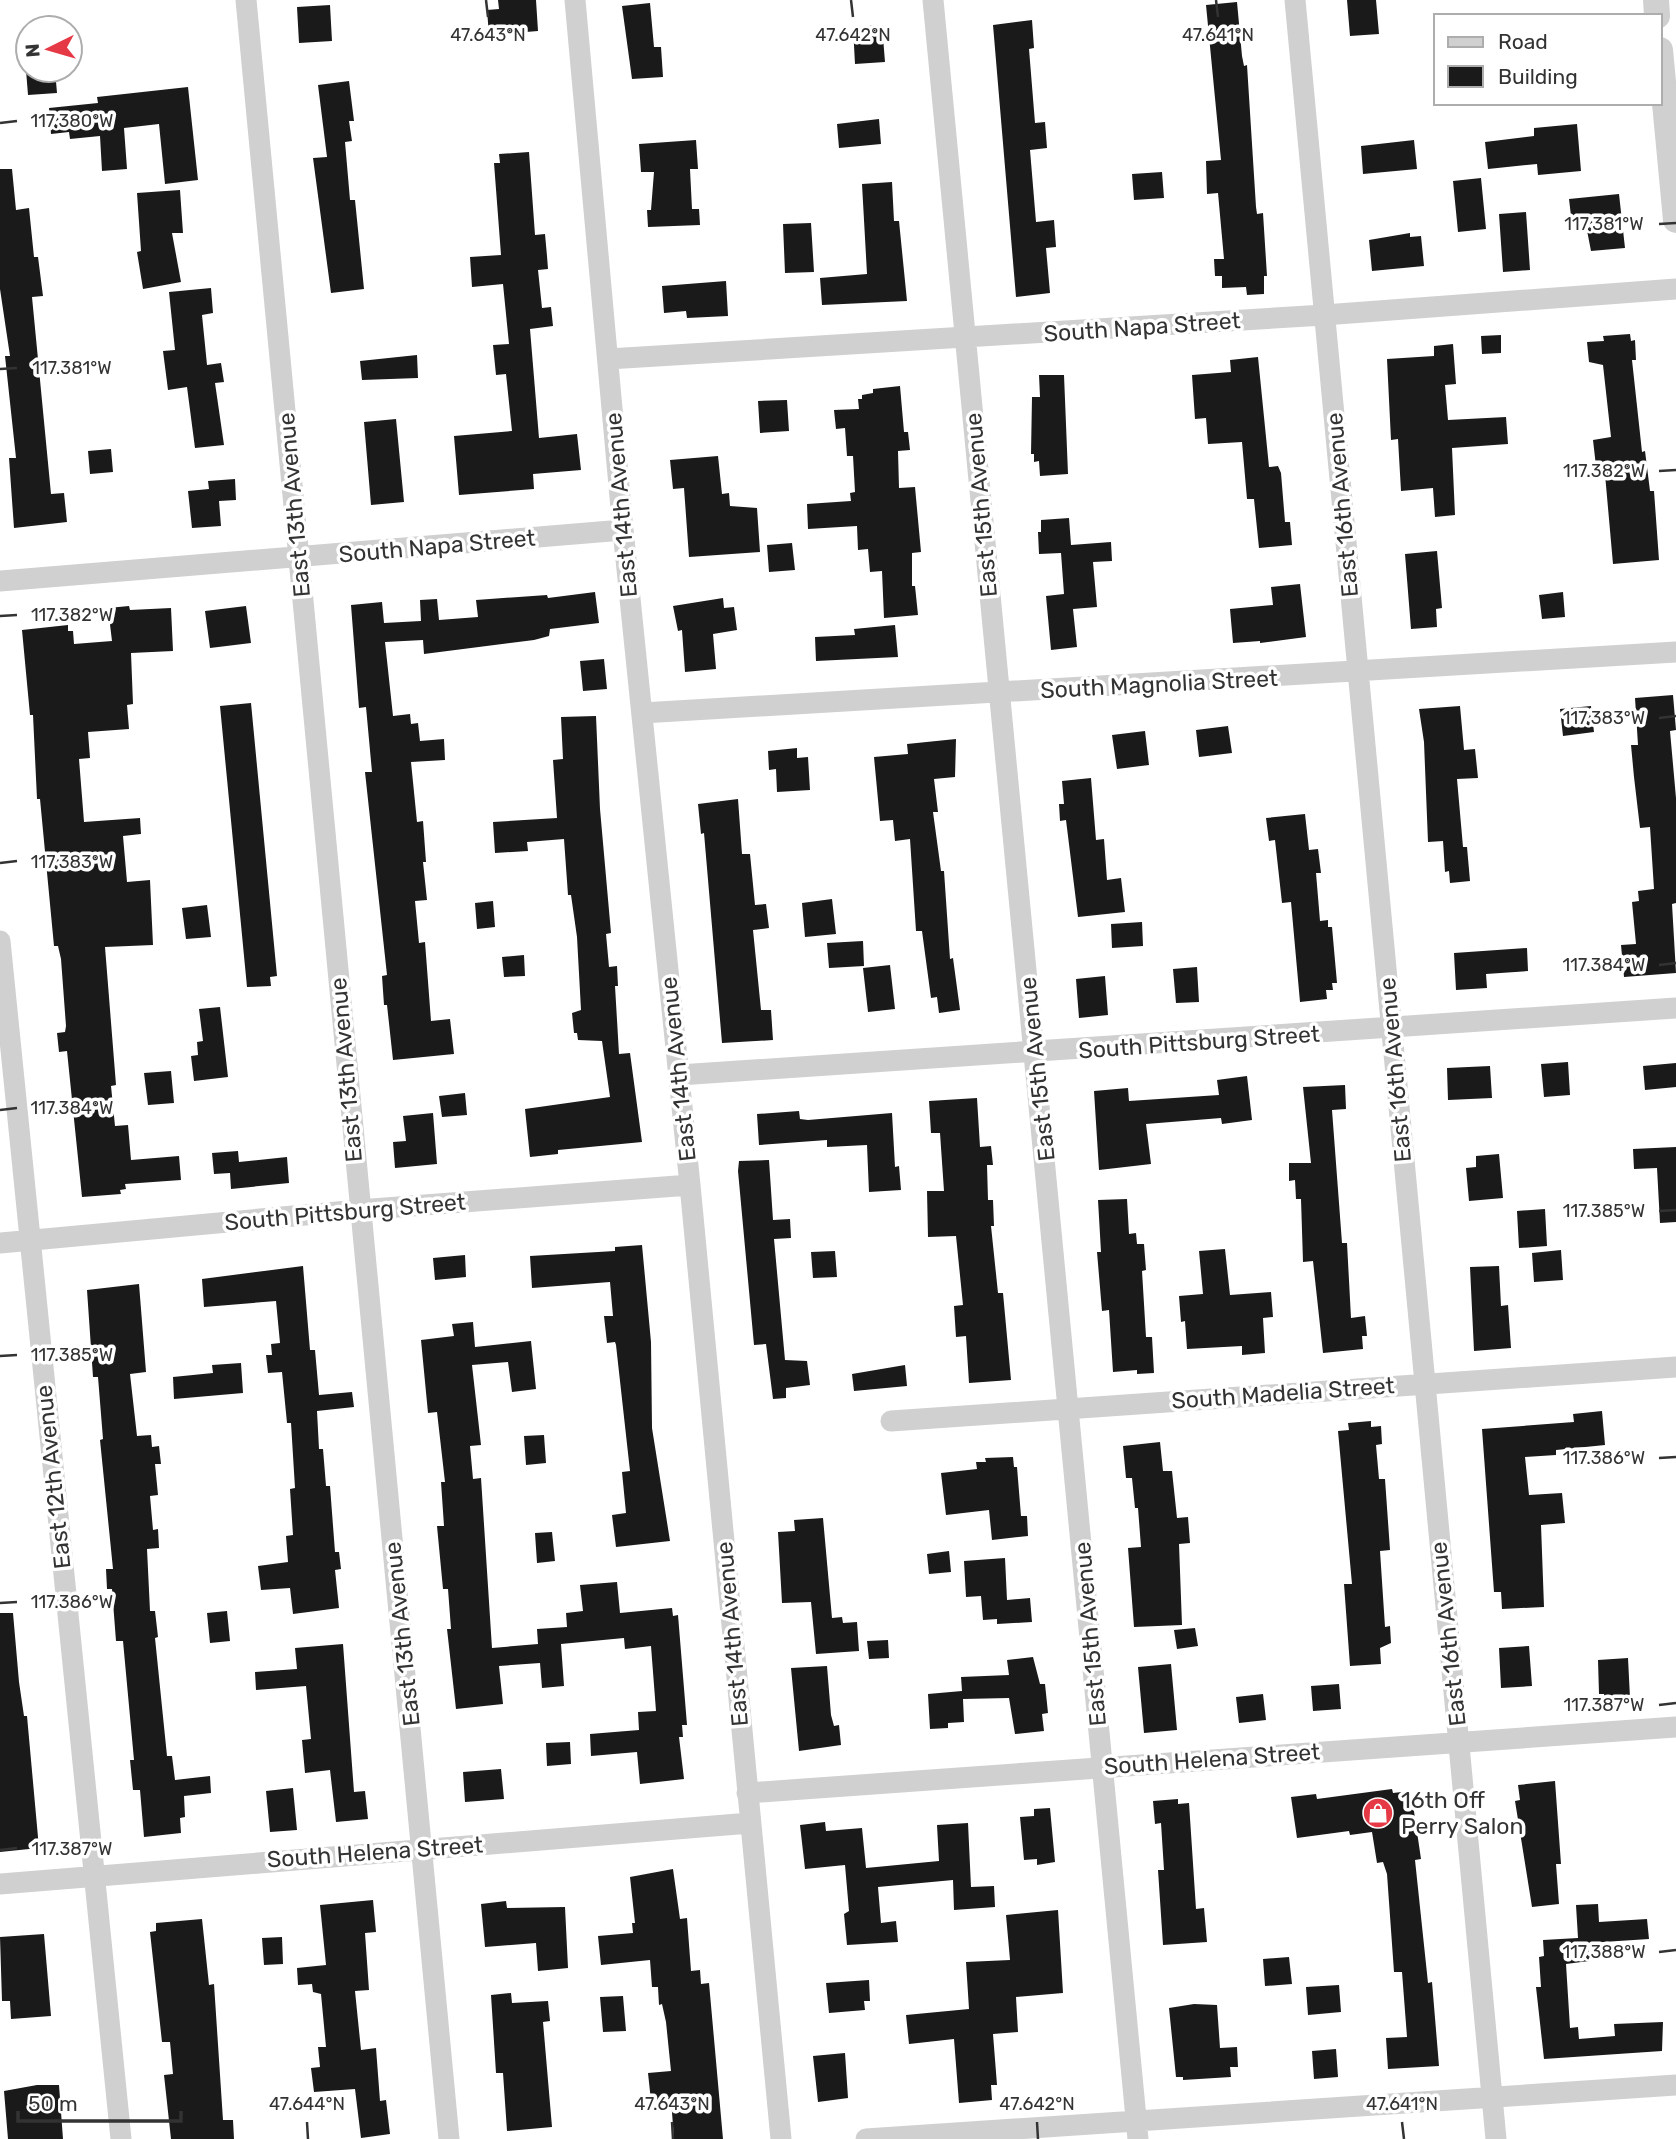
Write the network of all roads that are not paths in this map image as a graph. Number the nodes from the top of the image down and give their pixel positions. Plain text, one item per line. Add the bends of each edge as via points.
1 (246, 0) edge
2 (575, 0) edge
3 (933, 0) edge
4 (1295, 0) edge
5 (1662, 71) edge
6 (1676, 220) edge
7 (1676, 289) edge
8 (1324, 315) junction
9 (965, 339) junction
10 (608, 359) junction
11 (623, 530) junction
12 (299, 557) junction
13 (0, 581) edge
14 (1676, 652) edge
15 (1358, 672) junction
16 (999, 693) junction
17 (642, 713) junction
18 (0, 941) edge
19 (1676, 1008) edge
20 (1391, 1030) junction
21 (1035, 1053) junction
22 (679, 1075) junction
23 (690, 1185) junction
24 (359, 1210) junction
25 (28, 1240) junction
26 (0, 1243) edge
27 (1676, 1367) edge
28 (1424, 1383) junction
29 (1069, 1408) junction
30 (891, 1421) dead end
31 (1676, 1727) edge
32 (1459, 1742) junction
33 (1102, 1766) junction
34 (747, 1793) junction
35 (750, 1823) junction
36 (423, 1849) junction
37 (95, 1874) junction
38 (0, 1884) edge
39 (1676, 2085) edge
40 (1493, 2097) junction
41 (1137, 2130) edge
42 (121, 2139) edge
43 (449, 2139) edge
44 (781, 2139) edge
45 (866, 2139) edge
46 (1496, 2139) edge

1 - 12 street, East 13th Avenue
2 - 10 street, East 14th Avenue
3 - 9 street, East 15th Avenue
4 - 8 street, East 16th Avenue
5 - 6 street
7 - 8 street, South Napa Street
8 - 9 street, South Napa Street
8 - 15 street, East 16th Avenue
9 - 10 street, South Napa Street
9 - 16 street, East 15th Avenue
10 - 11 street, East 14th Avenue
11 - 12 street, South Napa Street
11 - 17 street, East 14th Avenue
12 - 13 street, South Napa Street
12 - 24 street, East 13th Avenue
14 - 15 street, South Magnolia Street
15 - 16 street, South Magnolia Street
15 - 20 street, East 16th Avenue
16 - 17 street, South Magnolia Street
16 - 21 street, East 15th Avenue
17 - 22 street, East 14th Avenue
18 - 25 street, East 12th Avenue
19 - 20 street, South Pittsburg Street
20 - 21 street, South Pittsburg Street
20 - 28 street, East 16th Avenue
21 - 22 street, South Pittsburg Street
21 - 29 street, East 15th Avenue
22 - 23 street, East 14th Avenue
23 - 24 street, South Pittsburg Street
23 - 34 street, East 14th Avenue
24 - 25 street, South Pittsburg Street
24 - 36 street, East 13th Avenue
25 - 26 street, South Pittsburg Street
25 - 37 street, East 12th Avenue
27 - 28 street, South Madelia Street
28 - 29 street, South Madelia Street
28 - 32 street, East 16th Avenue
29 - 30 street, South Madelia Street
29 - 33 street, East 15th Avenue
31 - 32 street, South Helena Street
32 - 33 street, South Helena Street
32 - 40 street, East 16th Avenue
33 - 34 street, South Helena Street
33 - 41 street, East 15th Avenue
34 - 35 street, East 14th Avenue
35 - 36 street, South Helena Street
35 - 44 street, East 14th Avenue
36 - 37 street, South Helena Street
36 - 43 street, East 13th Avenue
37 - 38 street, South Helena Street
37 - 42 street, East 12th Avenue
39 - 40 street
40 - 41 street
40 - 46 street, East 16th Avenue
41 - 45 street

